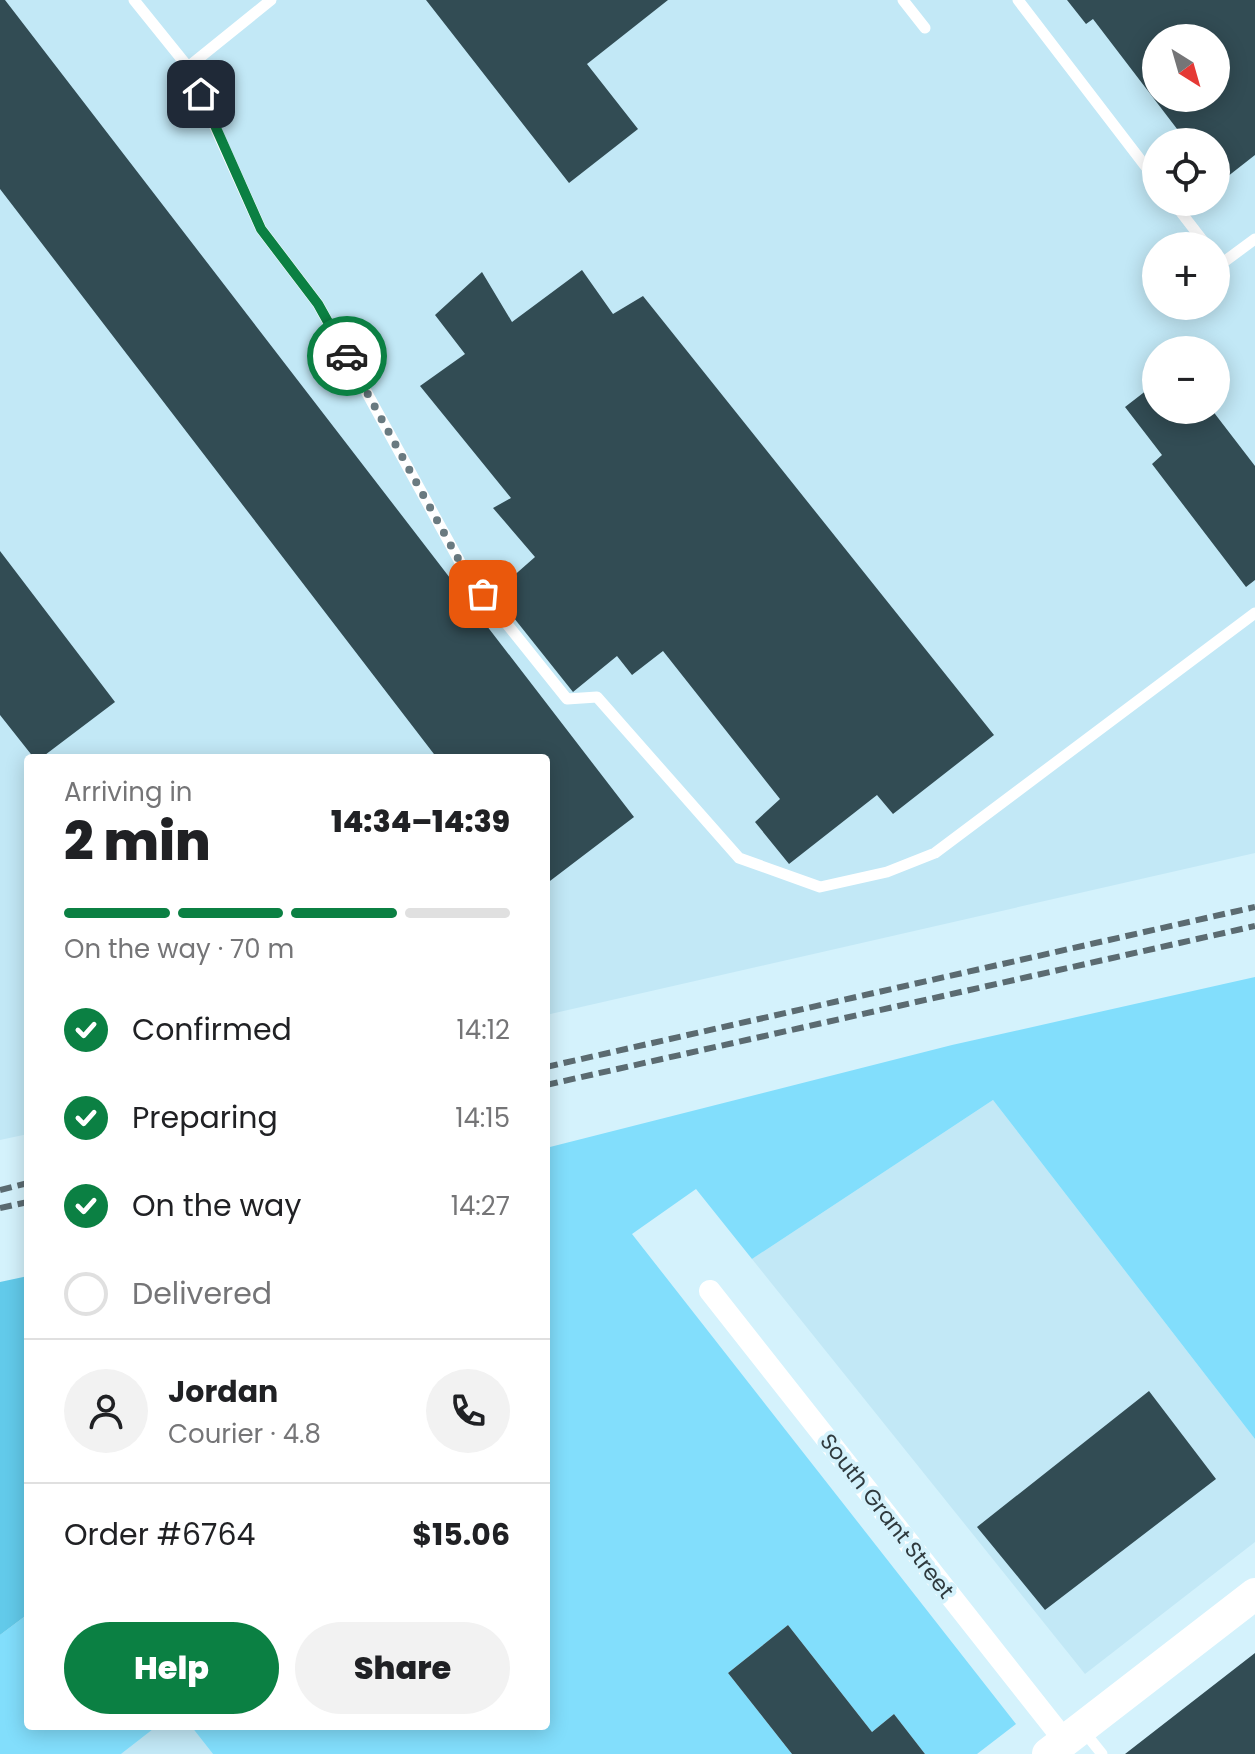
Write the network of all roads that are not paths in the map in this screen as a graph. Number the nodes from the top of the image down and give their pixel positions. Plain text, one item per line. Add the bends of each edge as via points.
1 (134, 0) edge
2 (271, 0) edge
3 (903, 0) edge
4 (1018, 0) edge
5 (925, 28) dead end
6 (188, 67) junction
7 (1142, 162) edge
8 (1184, 216) edge
9 (1196, 232) edge
10 (1255, 239) edge
11 (1230, 257) edge
12 (1255, 613) edge
13 (710, 1291) dead end
14 (1255, 1594) edge
15 (1065, 1741) edge
16 (1102, 1754) edge

1 - 6 lane
2 - 6 lane
3 - 5 lane
4 - 7 lane
6 - 12 lane via 261,229 318,304 466,573 567,699 597,697 739,858 820,887 887,872 935,853
8 - 9 lane
10 - 11 lane
13 - 15 street, South Grant Street
14 - 15 street
15 - 16 lane

